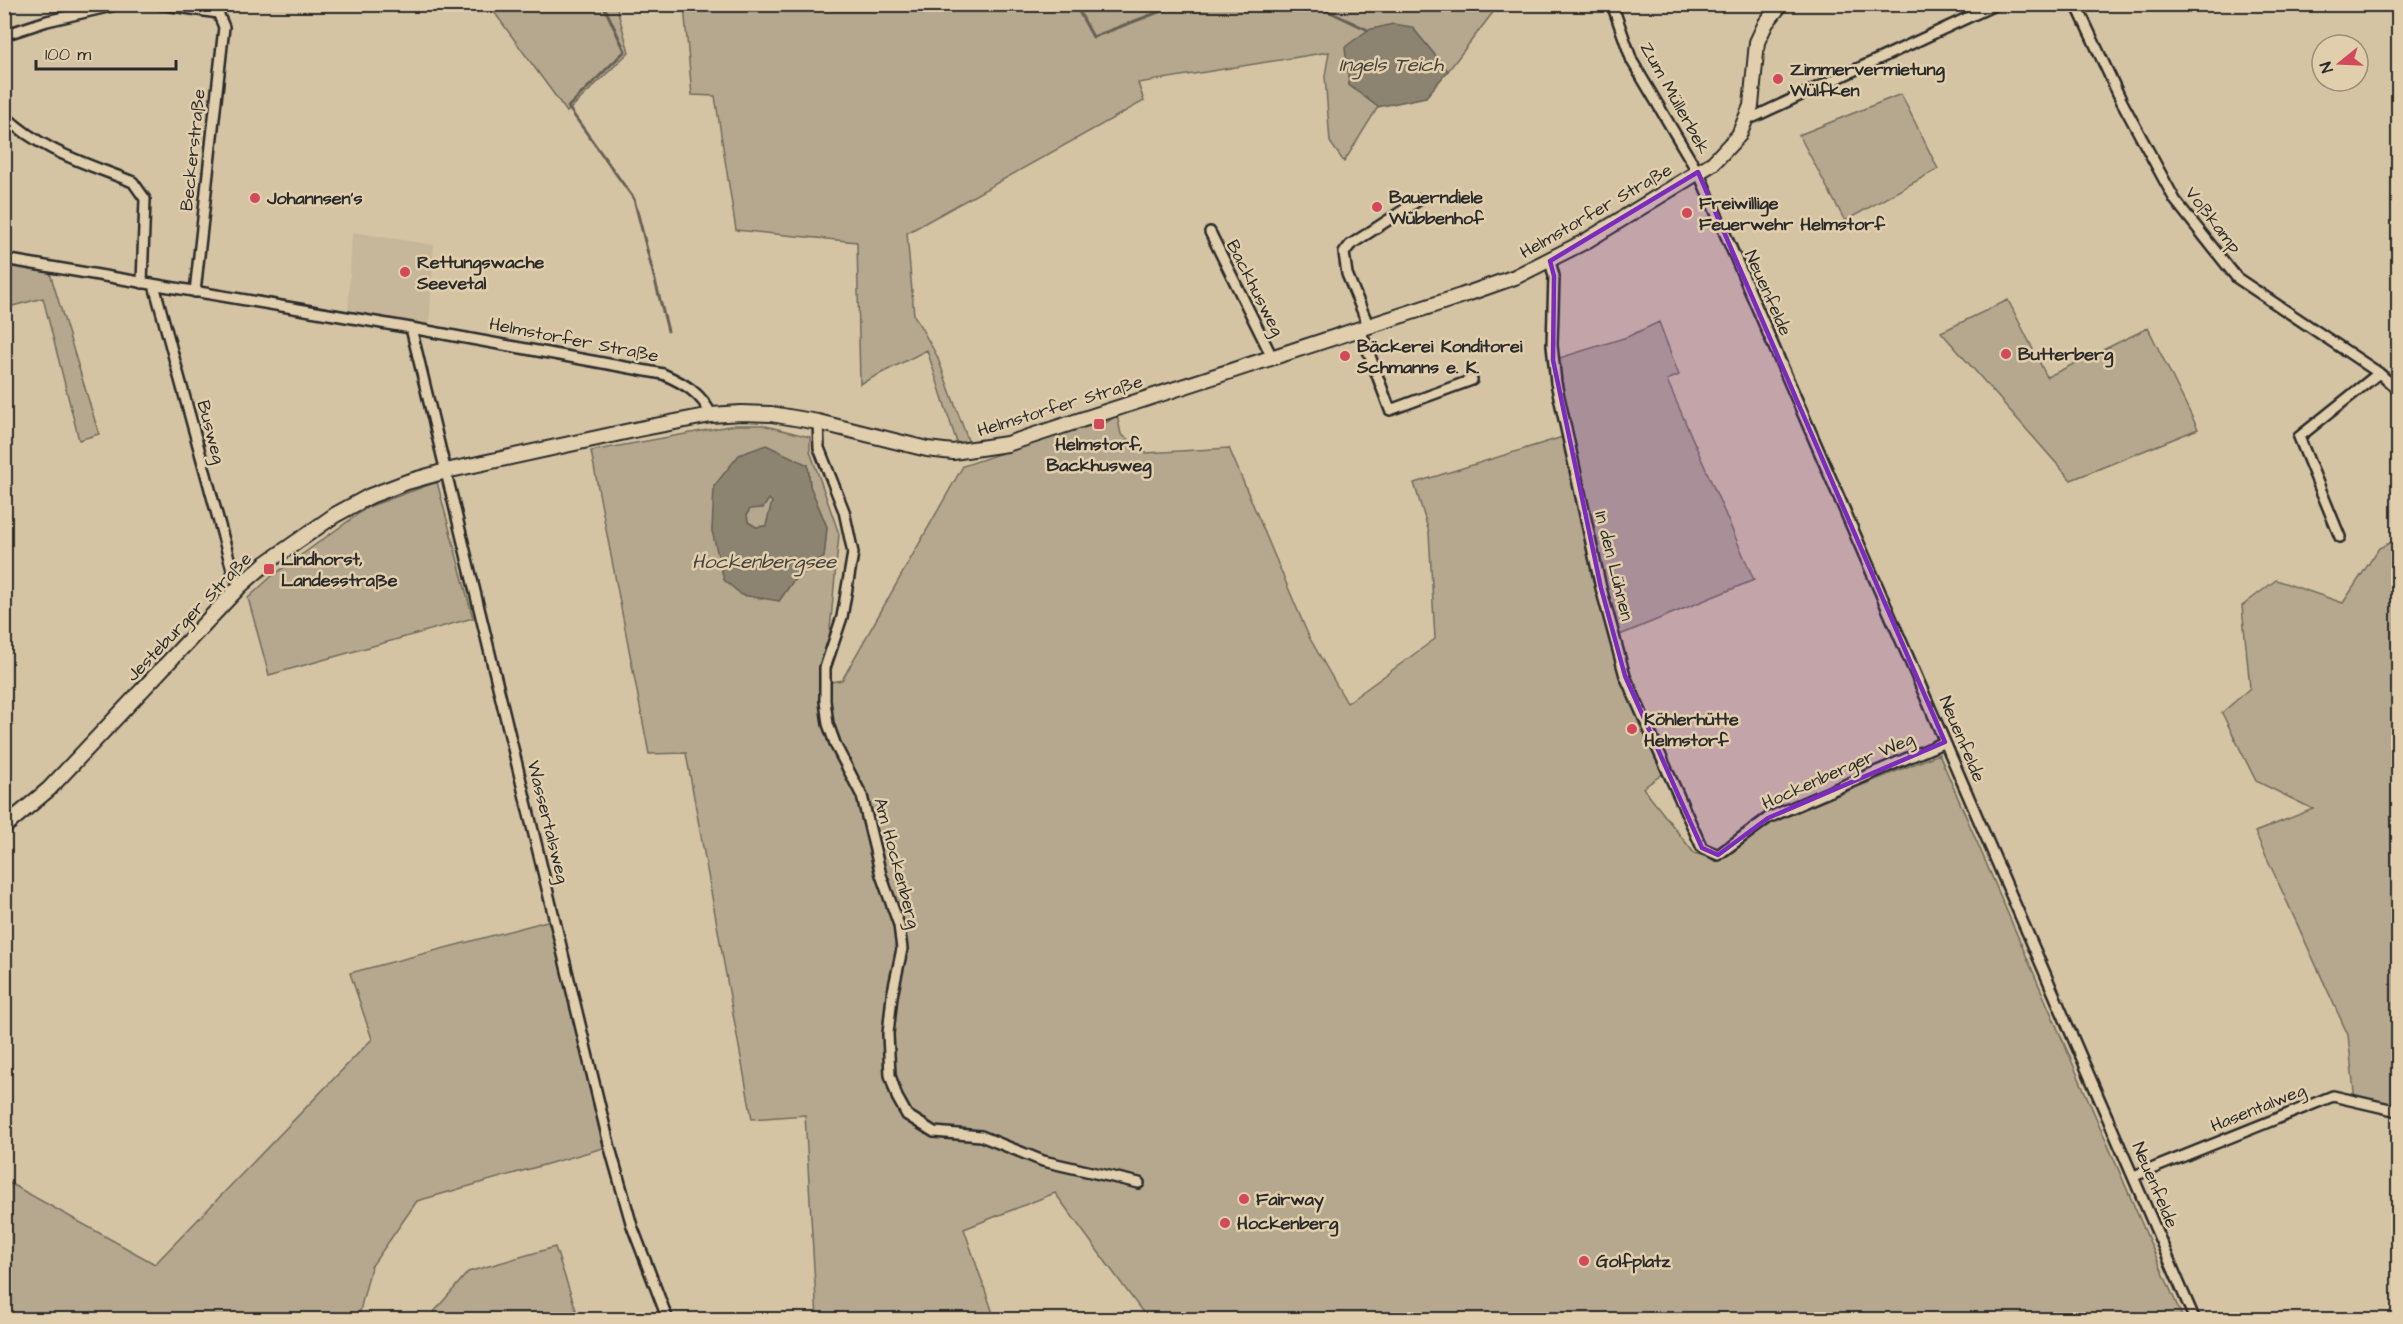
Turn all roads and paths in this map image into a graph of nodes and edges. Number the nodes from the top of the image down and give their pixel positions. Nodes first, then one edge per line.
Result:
1 (120, 4) edge
2 (159, 4) edge
3 (226, 4) edge
4 (1612, 4) edge
5 (1781, 4) edge
6 (1997, 4) edge
7 (2076, 4) edge
8 (218, 13) junction
9 (4, 35) edge
10 (4, 115) edge
11 (1749, 115) junction
12 (1698, 172) junction
13 (1419, 200) dead end
14 (1209, 232) dead end
15 (4, 259) edge
16 (1550, 261) junction
17 (142, 283) junction
18 (154, 285) junction
19 (195, 292) junction
20 (411, 328) junction
21 (1364, 328) junction
22 (1272, 357) junction
23 (2379, 373) junction
24 (1472, 380) dead end
25 (2398, 390) edge
26 (711, 415) junction
27 (818, 422) junction
28 (446, 471) junction
29 (2340, 537) dead end
30 (240, 586) junction
31 (1945, 742) junction
32 (4, 827) edge
33 (1718, 855) joint
34 (2398, 1111) edge
35 (2134, 1176) junction
36 (1139, 1183) dead end
37 (668, 1320) edge
38 (2195, 1320) edge

1 - 9 street
2 - 8 street
3 - 8 street
4 - 12 street, Zum Müllerbek
5 - 11 main road, Helmstorfer Straße
6 - 11 street
7 - 23 street, Voßkamp
8 - 19 street, Beckerstraße
10 - 17 street
11 - 12 main road, Helmstorfer Straße
12 - 16 main road, Helmstorfer Straße
12 - 31 street, Neuenfelde
13 - 21 street
14 - 22 street, Backhusweg
15 - 17 street, Helmstorfer Straße
16 - 21 main road, Helmstorfer Straße
16 - 33 street, In den Lühnen
17 - 18 street, Helmstorfer Straße
18 - 19 street, Helmstorfer Straße
18 - 30 street, Busweg
19 - 20 street, Helmstorfer Straße
20 - 26 street, Helmstorfer Straße
20 - 28 street, Wassertalsweg
21 - 22 main road, Helmstorfer Straße
21 - 24 street
22 - 27 main road, Helmstorfer Straße
23 - 25 street, Voßkamp
23 - 29 street
26 - 27 main road, Helmstorfer Straße
26 - 28 main road, Jesteburger Straße
27 - 36 street, Am Hockenberg
28 - 30 main road, Jesteburger Straße
28 - 37 street, Wassertalsweg
30 - 32 main road, Jesteburger Straße
31 - 33 street, Hockenberger Weg
31 - 35 street, Neuenfelde
34 - 35 street, Hasentalweg
35 - 38 street, Neuenfelde

